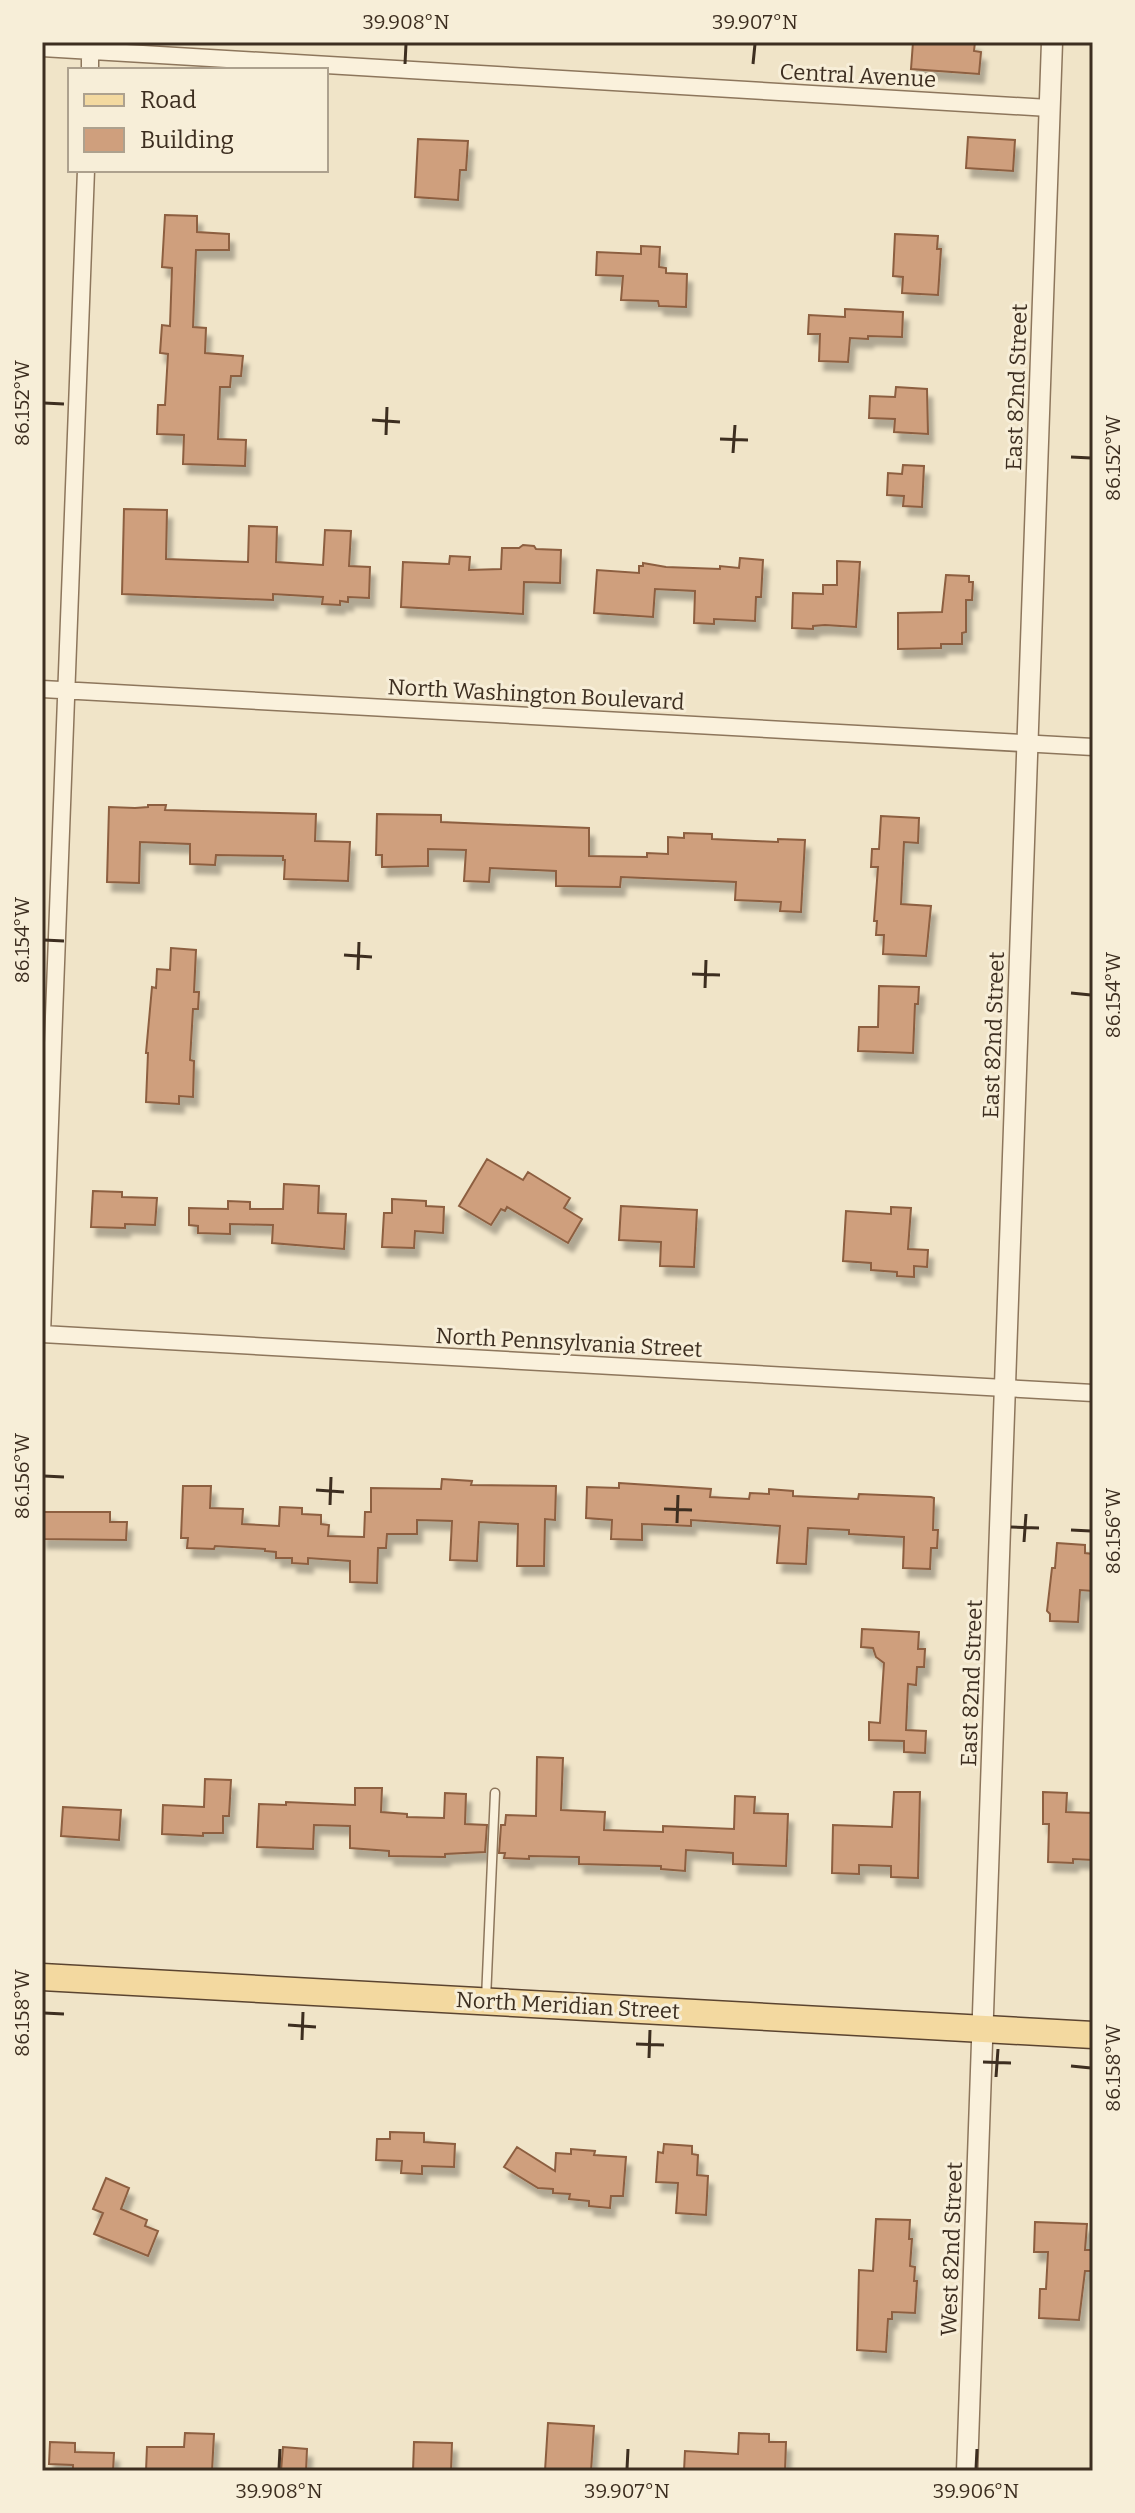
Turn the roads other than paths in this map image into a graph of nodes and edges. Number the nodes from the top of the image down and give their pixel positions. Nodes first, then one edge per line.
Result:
1 (1052, 42) edge
2 (42, 48) edge
3 (90, 50) junction
4 (90, 68) edge
5 (1049, 108) junction
6 (86, 172) edge
7 (42, 689) edge
8 (65, 690) junction
9 (1027, 744) junction
10 (1093, 747) edge
11 (42, 1334) edge
12 (1005, 1389) junction
13 (1093, 1393) edge
14 (495, 1793) dead end
15 (42, 1977) edge
16 (485, 2000) junction
17 (982, 2030) junction
18 (1093, 2035) edge
19 (967, 2471) edge

1 - 5 street, East 82nd Street
2 - 3 street, Central Avenue
3 - 4 street
3 - 5 street, Central Avenue
5 - 9 street, East 82nd Street
6 - 8 street
7 - 8 street, North Washington Boulevard
8 - 9 street, North Washington Boulevard
8 - 11 street
9 - 10 street, North Washington Boulevard
9 - 12 street, East 82nd Street
11 - 12 street, North Pennsylvania Street
12 - 13 street, North Pennsylvania Street
12 - 17 street, East 82nd Street
14 - 16 lane
15 - 16 main road, North Meridian Street
16 - 17 main road, North Meridian Street
17 - 18 main road, North Meridian Street
17 - 19 street, West 82nd Street

